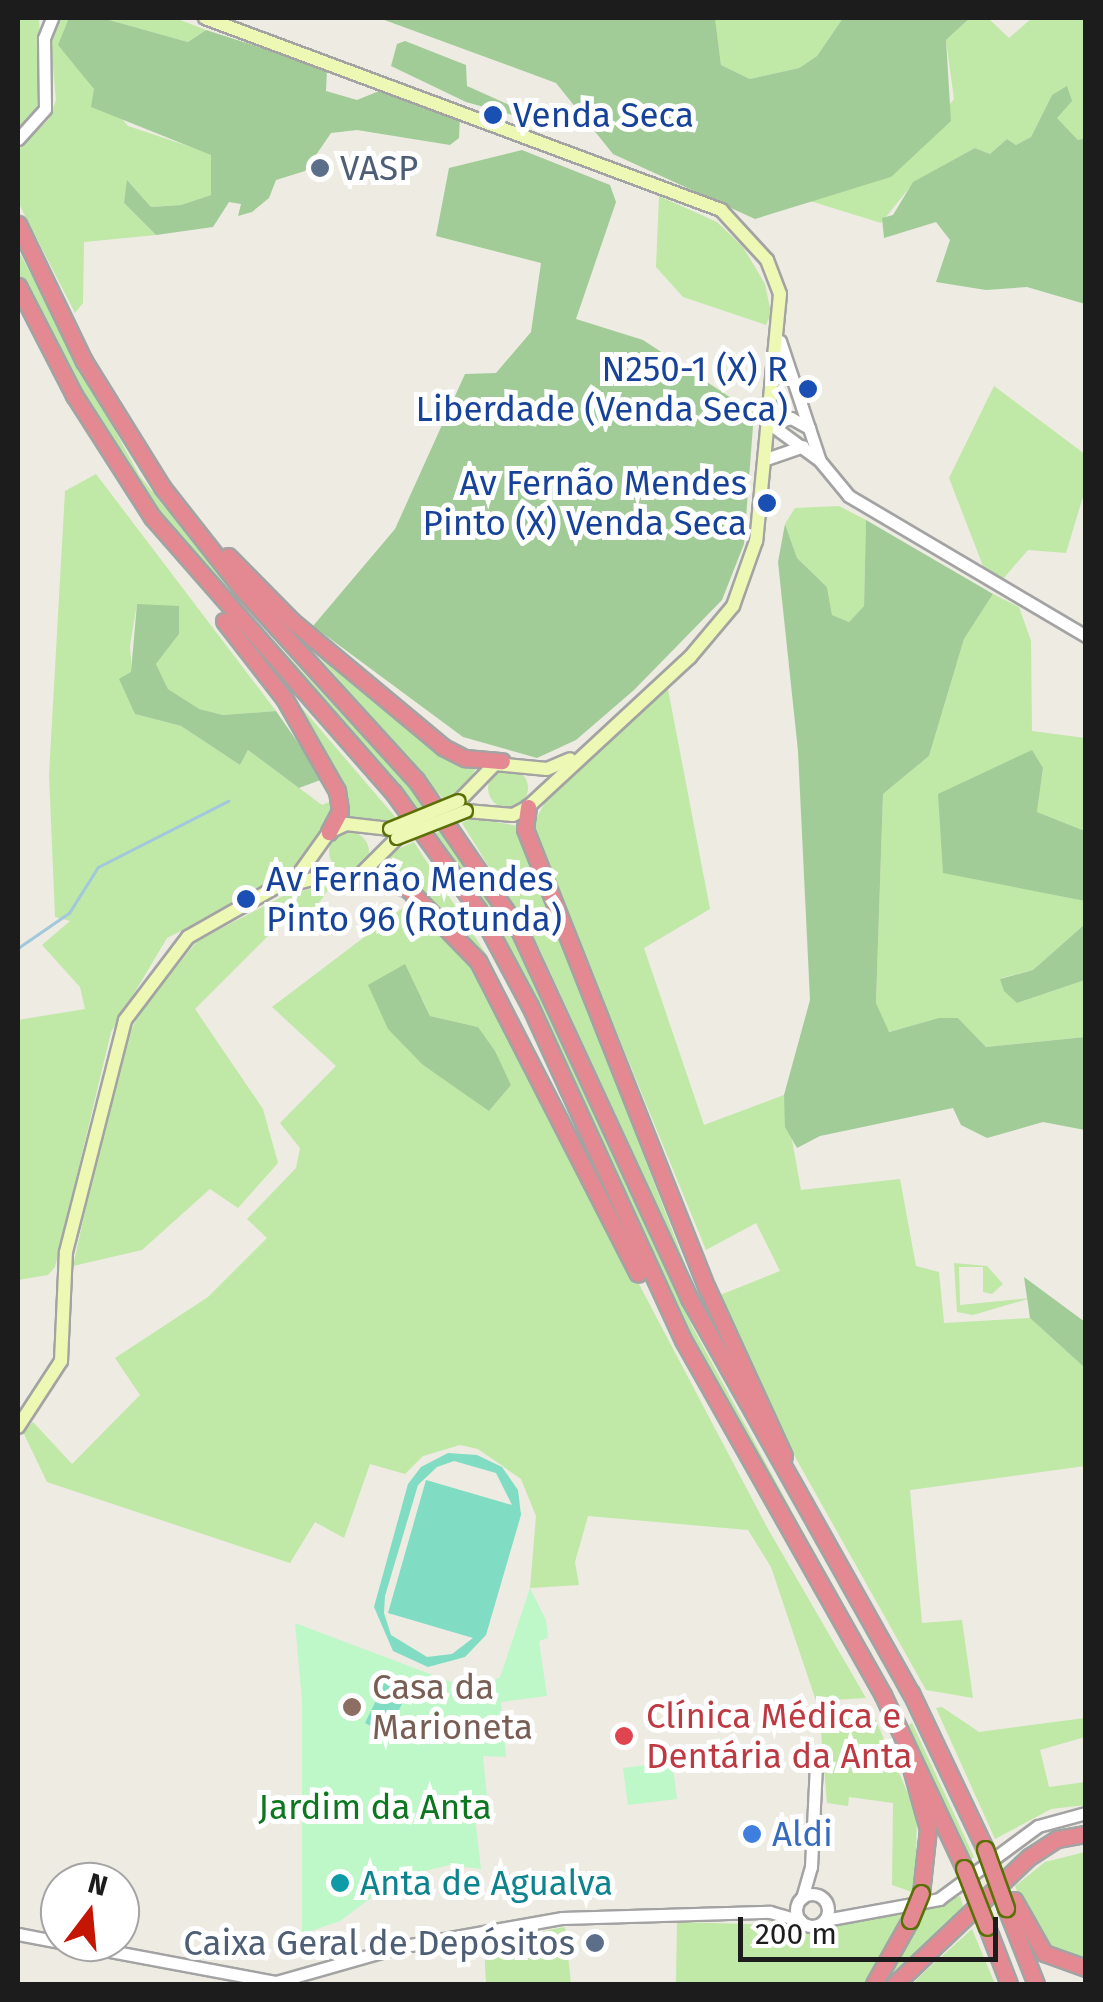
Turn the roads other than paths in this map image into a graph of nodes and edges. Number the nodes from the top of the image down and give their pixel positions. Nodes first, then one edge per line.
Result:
1 (52, 18) edge
2 (205, 18) edge
3 (18, 139) edge
4 (18, 224) edge
5 (18, 286) edge
6 (780, 342) junction
7 (770, 424) junction
8 (809, 428) junction
9 (803, 446) junction
10 (766, 459) junction
11 (820, 461) junction
12 (162, 488) junction
13 (181, 555) junction
14 (1086, 636) edge
15 (584, 751) junction
16 (502, 761) junction
17 (526, 767) junction
18 (481, 782) junction
19 (530, 804) junction
20 (463, 806) junction
21 (496, 812) junction
22 (363, 828) junction
23 (394, 834) junction
24 (327, 836) junction
25 (376, 860) junction
26 (339, 878) junction
27 (356, 878) junction
28 (274, 890) junction
29 (683, 1340) junction
30 (18, 1426) edge
31 (802, 1501) junction
32 (892, 1715) junction
33 (816, 1766) dead end
34 (1086, 1813) edge
35 (1086, 1834) edge
36 (1086, 1844) edge
37 (810, 1873) junction
38 (824, 1899) junction
39 (800, 1900) junction
40 (1010, 1904) junction
41 (770, 1912) junction
42 (857, 1912) junction
43 (824, 1920) junction
44 (801, 1921) junction
45 (140, 1957) edge
46 (1086, 1968) edge
47 (874, 1984) edge
48 (895, 1984) edge
49 (906, 1984) edge
50 (1010, 1984) edge
51 (1036, 1984) edge

1 - 3 street
2 - 6 main road
4 - 12 highway
5 - 13 highway
6 - 7 main road
6 - 8 street
7 - 8 street
7 - 9 street
7 - 10 main road
8 - 11 street
9 - 10 street
9 - 11 street
10 - 15 main road
11 - 14 street
12 - 16 highway
12 - 31 highway
13 - 24 highway
13 - 29 highway
15 - 17 main road
15 - 19 main road
16 - 17 main road
16 - 18 main road
17 - 19 main road
18 - 20 main road
18 - 21 main road
19 - 21 main road
19 - 31 highway
20 - 21 main road
20 - 23 main road, bridge
22 - 23 main road
22 - 24 main road
22 - 25 main road
23 - 25 main road
24 - 26 main road
24 - 28 main road
25 - 27 main road
26 - 27 main road
26 - 28 main road
27 - 29 highway
28 - 30 main road
29 - 32 highway
31 - 40 highway, bridge
32 - 47 highway, bridge
32 - 50 highway, bridge
33 - 37 street
34 - 42 street
35 - 48 highway
36 - 49 highway
37 - 38 street
37 - 39 street
38 - 39 street
38 - 42 street
38 - 43 street
39 - 41 street
39 - 44 street
40 - 46 highway
40 - 51 highway
41 - 44 street
41 - 45 street
42 - 43 street
43 - 44 street

